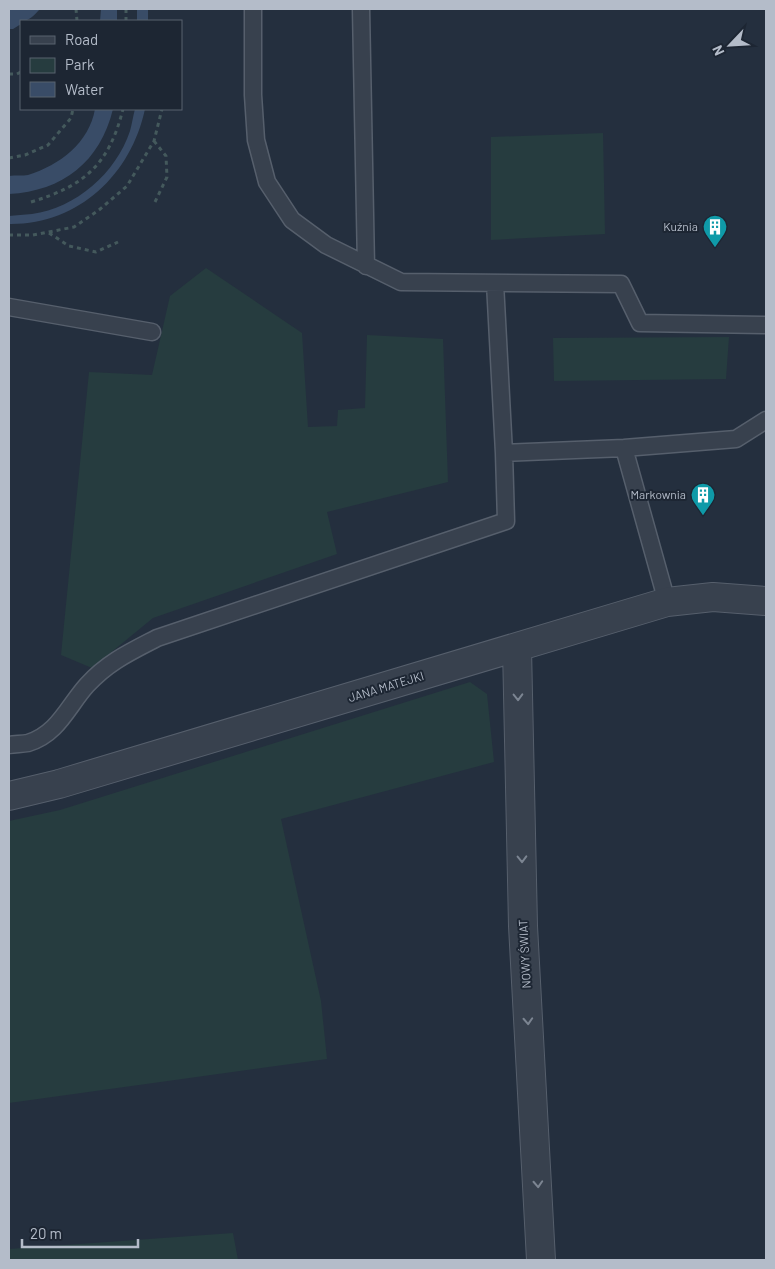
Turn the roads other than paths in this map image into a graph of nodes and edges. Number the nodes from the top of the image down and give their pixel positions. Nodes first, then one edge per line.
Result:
1 (253, 9) edge
2 (361, 9) edge
3 (366, 266) junction
4 (495, 283) junction
5 (9, 308) edge
6 (766, 325) edge
7 (152, 332) dead end
8 (766, 420) edge
9 (624, 448) junction
10 (504, 453) junction
11 (766, 601) edge
12 (668, 602) junction
13 (517, 648) junction
14 (9, 745) edge
15 (9, 796) edge
16 (541, 1260) edge

1 - 3 lane
2 - 3 lane
3 - 4 lane
4 - 6 lane
4 - 10 lane
5 - 7 lane
8 - 9 lane
9 - 10 lane
9 - 12 lane
10 - 14 lane
11 - 12 street, JANA MATEJKI
12 - 13 street, JANA MATEJKI
13 - 15 street, JANA MATEJKI
13 -> 16 street, NOWY ŚWIAT

